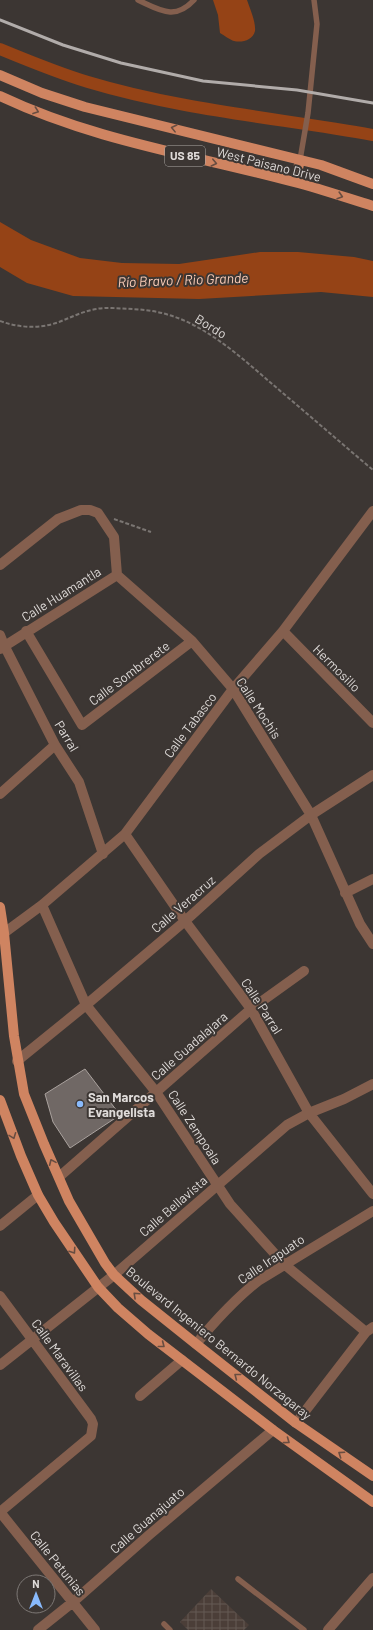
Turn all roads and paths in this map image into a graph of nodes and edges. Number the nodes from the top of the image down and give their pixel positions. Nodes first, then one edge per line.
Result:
1 (138, 0) edge
2 (194, 0) edge
3 (314, 0) edge
4 (0, 75) edge
5 (0, 96) edge
6 (300, 160) junction
7 (295, 182) junction
8 (373, 184) edge
9 (373, 206) edge
10 (0, 321) edge
11 (373, 470) edge
12 (373, 511) edge
13 (98, 513) junction
14 (151, 532) dead end
15 (0, 565) edge
16 (117, 575) junction
17 (26, 631) junction
18 (283, 631) junction
19 (0, 635) edge
20 (192, 641) junction
21 (2, 647) edge
22 (233, 689) junction
23 (373, 723) edge
24 (55, 745) junction
25 (373, 775) edge
26 (0, 794) edge
27 (311, 815) junction
28 (125, 834) junction
29 (103, 854) junction
30 (373, 879) edge
31 (345, 892) junction
32 (42, 905) junction
33 (0, 907) edge
34 (185, 920) junction
35 (4, 933) junction
36 (373, 944) edge
37 (304, 971) dead end
38 (86, 1005) junction
39 (251, 1009) junction
40 (17, 1061) junction
41 (373, 1084) edge
42 (156, 1092) junction
43 (0, 1100) edge
44 (309, 1112) junction
45 (59, 1177) junction
46 (217, 1185) junction
47 (373, 1194) edge
48 (38, 1195) junction
49 (373, 1211) edge
50 (0, 1226) edge
51 (284, 1264) junction
52 (114, 1275) junction
53 (98, 1287) junction
54 (0, 1296) edge
55 (370, 1330) edge
56 (32, 1339) junction
57 (196, 1344) junction
58 (182, 1360) junction
59 (0, 1365) edge
60 (140, 1396) dead end
61 (296, 1423) junction
62 (273, 1430) junction
63 (373, 1476) edge
64 (373, 1502) edge
65 (0, 1512) edge
66 (373, 1578) edge
67 (238, 1580) dead end
68 (73, 1602) junction
69 (164, 1624) dead end
70 (38, 1630) edge
71 (96, 1630) edge
72 (170, 1630) edge
73 (304, 1630) edge
74 (328, 1630) edge

1 - 2 lane
3 - 6 lane
6 -> 4 main road, West Paisano Drive / US 85
5 -> 7 main road, West Paisano Drive / US 85
6 - 7 main road
6 - 8 main road, West Paisano Drive / US 85
7 -> 9 main road, West Paisano Drive / US 85
10 - 11 path, Bordo
12 - 18 street, Calle Tabasco
13 - 14 path
13 - 15 street
13 - 16 street
16 - 17 street, Calle Huamantla
16 - 20 street, Calle Mochis
17 - 20 street, Calle Sombrerete
17 - 21 street, Calle Huamantla
18 - 22 street, Calle Tabasco
18 - 23 street, Hermosillo
19 - 21 street, Parral
20 - 22 street, Calle Mochis
21 - 24 street, Parral
22 - 27 street, Calle Mochis
22 - 28 street, Calle Tabasco
24 - 26 street
24 - 29 street, Parral
25 - 27 street, Calle Veracruz
27 - 31 street, Calle Mochis
27 - 34 street, Calle Veracruz
28 - 29 street, Calle Tabasco
28 - 34 street, Calle Parral
29 - 32 street, Calle Tabasco
30 - 31 street
31 - 36 street, Calle Mochis
32 - 35 street, Calle Tabasco
32 - 38 street, Calle Zempoala
33 - 35 main road, Boulevard Ingeniero Bernardo Norzagaray
34 - 38 street, Calle Veracruz
34 - 39 street, Calle Parral
35 - 40 main road, Boulevard Ingeniero Bernardo Norzagaray
37 - 39 street, Calle Guadalajara
38 - 40 street, Calle Veracruz
38 - 42 street, Calle Zempoala
39 - 42 street, Calle Guadalajara
39 - 44 street, Calle Parral
45 -> 40 main road, Boulevard Ingeniero Bernardo Norzagaray
41 - 44 street, Calle Bellavista
42 - 45 street, Calle Guadalajara
42 - 46 street, Calle Zempoala
43 -> 48 main road
44 - 46 street, Calle Bellavista
44 - 47 street, Calle Parral
45 - 52 main road, Boulevard Ingeniero Bernardo Norzagaray
46 - 51 street, Calle Zempoala
46 - 52 street, Calle Bellavista
48 - 50 street
48 -> 53 main road
49 - 51 street, Calle Irapuato
51 - 55 street, Calle Zempoala
51 - 57 street, Calle Irapuato
52 - 53 street, Calle Bellavista
57 -> 52 main road, Boulevard Ingeniero Bernardo Norzagaray
53 - 56 street, Calle Bellavista
53 -> 58 main road
54 - 56 street, Calle Maravillas
55 - 61 street
56 - 59 street, Calle Bellavista
56 - 65 street, Calle Maravillas
61 -> 57 main road, Boulevard Ingeniero Bernardo Norzagaray
58 - 60 street
58 - 62 main road
63 -> 61 main road, Boulevard Ingeniero Bernardo Norzagaray
62 -> 64 main road
62 - 68 street, Calle Guanajuato
65 - 68 street, Calle Petunias
66 - 74 street
67 - 73 lane
68 - 70 street, Calle Guanajuato
68 - 71 street, Calle Petunias
69 - 72 lane

